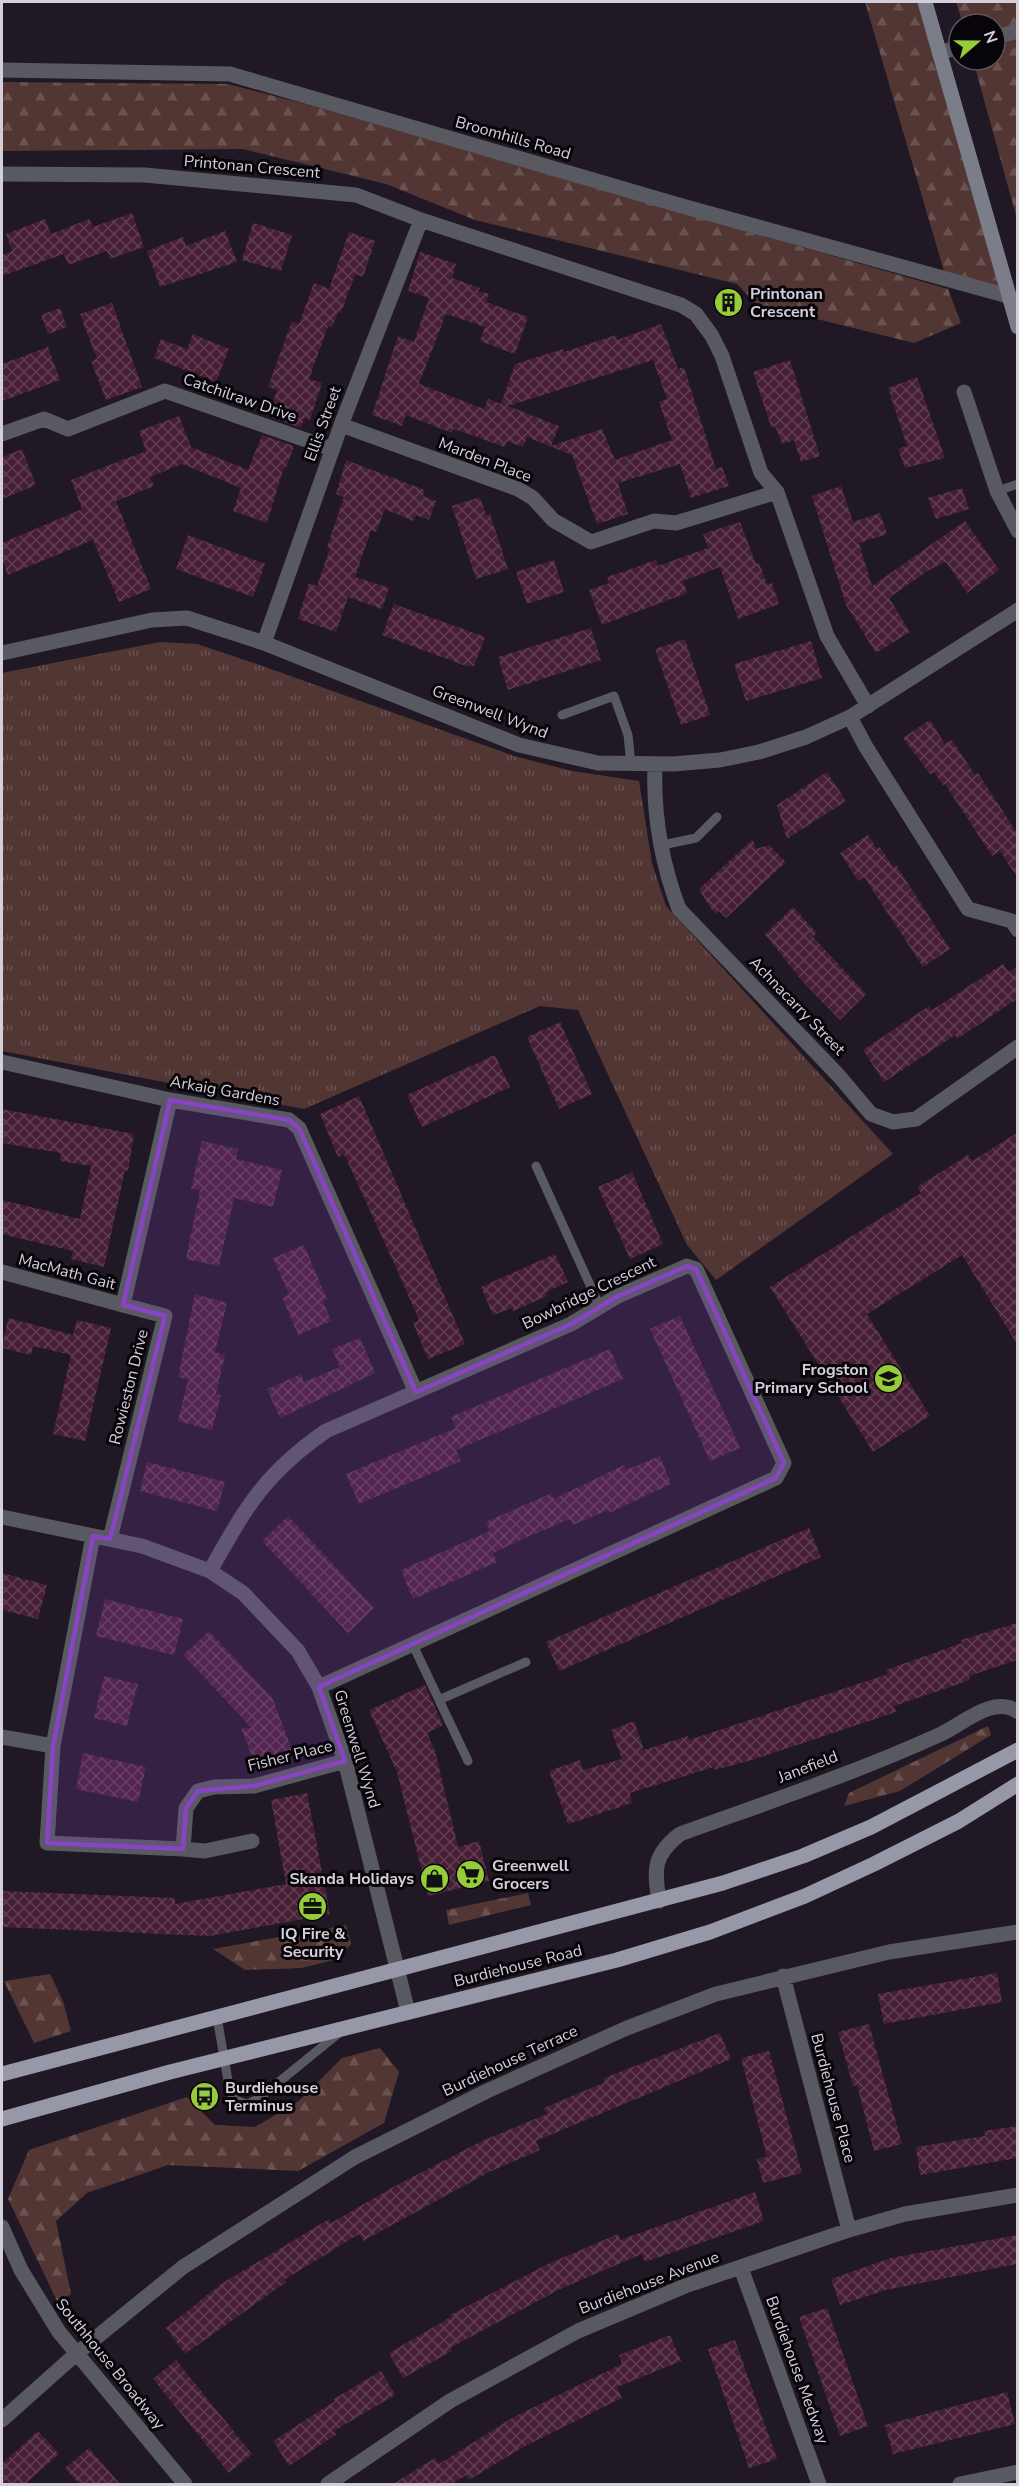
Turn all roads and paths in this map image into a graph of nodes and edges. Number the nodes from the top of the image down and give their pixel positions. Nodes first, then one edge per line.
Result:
1 (925, 2) edge
2 (947, 50) edge
3 (939, 52) junction
4 (2, 70) edge
5 (2, 174) edge
6 (421, 220) junction
7 (1008, 296) junction
8 (1017, 327) edge
9 (964, 392) dead end
10 (341, 425) junction
11 (2, 434) edge
12 (332, 449) junction
13 (1017, 484) edge
14 (997, 491) junction
15 (777, 492) junction
16 (1017, 531) edge
17 (1017, 610) edge
18 (264, 643) junction
19 (2, 653) edge
20 (868, 705) junction
21 (562, 715) dead end
22 (850, 717) junction
23 (655, 764) junction
24 (631, 765) junction
25 (717, 818) dead end
26 (662, 845) junction
27 (1017, 930) edge
28 (1017, 1047) edge
29 (2, 1062) edge
30 (170, 1100) junction
31 (536, 1166) dead end
32 (2, 1272) edge
33 (123, 1305) junction
34 (600, 1307) junction
35 (416, 1392) junction
36 (2, 1517) edge
37 (93, 1536) junction
38 (110, 1539) junction
39 (210, 1571) junction
40 (413, 1645) junction
41 (526, 1662) dead end
42 (319, 1687) junction
43 (441, 1699) junction
44 (1017, 1712) edge
45 (2, 1737) edge
46 (53, 1746) junction
47 (1017, 1750) edge
48 (345, 1761) junction
49 (468, 1761) dead end
50 (1017, 1784) edge
51 (252, 1840) dead end
52 (183, 1849) junction
53 (659, 1901) junction
54 (1017, 1932) edge
55 (398, 1968) junction
56 (783, 1976) junction
57 (408, 2012) junction
58 (217, 2017) junction
59 (345, 2028) junction
60 (222, 2060) junction
61 (2, 2074) edge
62 (2, 2119) edge
63 (1017, 2195) edge
64 (2, 2227) edge
65 (849, 2230) junction
66 (741, 2268) junction
67 (76, 2354) junction
68 (2, 2420) edge
69 (1017, 2472) edge
70 (185, 2484) edge
71 (328, 2484) edge
72 (819, 2484) edge
73 (960, 2484) edge

1 - 3 main road
2 - 3 street
3 - 7 main road
4 - 7 street, Broomhills Road
5 - 6 street, Printonan Crescent
6 - 10 street, Ellis Street
6 - 15 street, Printonan Crescent
7 - 8 main road
9 - 14 street
10 - 12 street, Ellis Street
10 - 15 street, Marden Place
11 - 12 street, Catchilraw Drive
12 - 18 street, Ellis Street
13 - 14 lane
14 - 16 street
15 - 20 street, Printonan Crescent
17 - 20 street, Greenwell Wynd
18 - 19 street, Greenwell Wynd
18 - 24 street, Greenwell Wynd
20 - 22 street, Greenwell Wynd
21 - 24 lane
22 - 23 street, Greenwell Wynd
22 - 27 street
23 - 24 street, Greenwell Wynd
23 - 26 street, Achnacarry Street
25 - 26 lane
26 - 28 street, Achnacarry Street
29 - 30 street, Arkaig Gardens
30 - 33 street, Rowieston Drive
30 - 35 street, Arkaig Gardens
31 - 34 lane
32 - 33 street, MacMath Gait
33 - 38 street, Rowieston Drive
34 - 35 street, Bowbridge Crescent
34 - 40 street, Bowbridge Crescent
35 - 39 street, Bowbridge Crescent
36 - 37 street, Greenwell Wynd
37 - 38 street, Greenwell Wynd
37 - 46 street
38 - 39 street, Greenwell Wynd
39 - 42 street, Greenwell Wynd
40 - 42 street, Bowbridge Crescent
40 - 43 lane
41 - 43 lane
42 - 48 street, Greenwell Wynd
43 - 49 lane
44 - 53 street, Janefield
45 - 46 street
46 - 52 street
47 - 53 main road, Burdiehouse Road
48 - 52 street, Fisher Place
48 - 55 street, Greenwell Wynd
50 - 57 main road, Burdiehouse Road
51 - 52 street
53 - 55 main road, Burdiehouse Road
54 - 56 street, Burdiehouse Terrace
55 - 57 street, Greenwell Wynd
55 - 58 main road, Burdiehouse Road
56 - 65 street, Burdiehouse Place
56 - 67 street, Burdiehouse Terrace
57 - 59 main road, Burdiehouse Road
58 - 60 lane
58 - 61 main road, Burdiehouse Road
59 - 60 main road, Burdiehouse Road
59 - 60 lane
60 - 62 main road, Burdiehouse Road
63 - 65 street, Burdiehouse Avenue
64 - 67 street, Southhouse Broadway
65 - 66 street, Burdiehouse Avenue
66 - 71 street, Burdiehouse Avenue
66 - 72 street, Burdiehouse Medway
67 - 68 street, Burdiehouse Terrace
67 - 70 street, Southhouse Broadway
69 - 73 street

